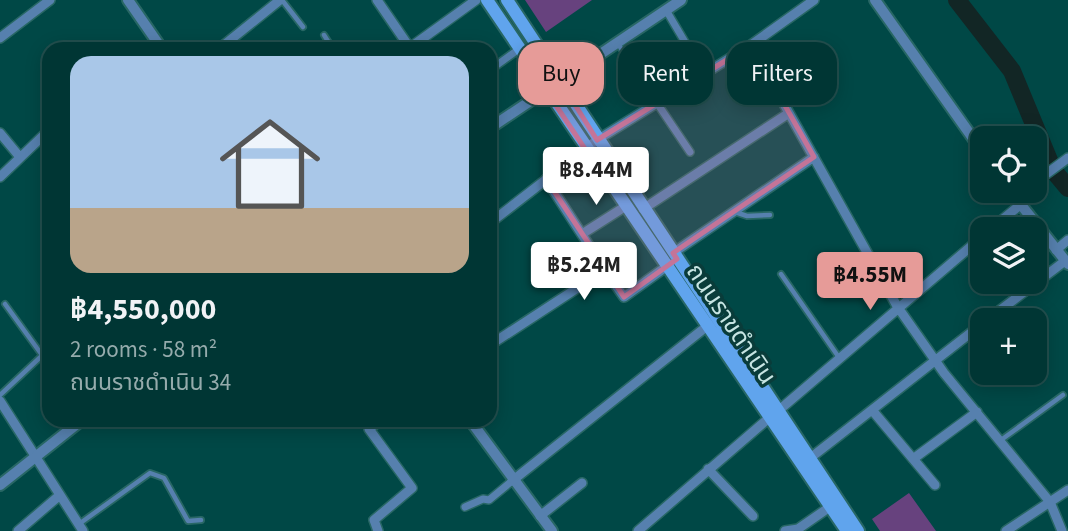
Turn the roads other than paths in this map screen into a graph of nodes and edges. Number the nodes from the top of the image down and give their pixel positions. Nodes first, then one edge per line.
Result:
1 (50, 0) edge
2 (128, 0) edge
3 (281, 0) edge
4 (377, 0) edge
5 (476, 0) edge
6 (487, 0) edge
7 (507, 0) edge
8 (681, 0) edge
9 (814, 0) edge
10 (875, 0) edge
11 (663, 5) edge
12 (303, 27) dead end
13 (324, 36) dead end
14 (0, 38) edge
15 (617, 41) joint
16 (154, 42) edge
17 (228, 42) edge
18 (328, 42) edge
19 (405, 42) edge
20 (417, 42) edge
21 (535, 42) edge
22 (685, 42) edge
23 (755, 42) edge
24 (518, 47) edge
25 (518, 50) edge
26 (604, 50) edge
27 (497, 65) edge
28 (522, 105) edge
29 (556, 105) edge
30 (575, 105) edge
31 (654, 105) edge
32 (658, 105) edge
33 (785, 105) edge
34 (789, 113) junction
35 (497, 123) edge
36 (0, 133) edge
37 (970, 134) edge
38 (42, 136) edge
39 (597, 140) junction
40 (585, 149) junction
41 (690, 152) dead end
42 (19, 156) junction
43 (814, 157) junction
44 (1065, 160) edge
45 (1047, 172) edge
46 (0, 177) edge
47 (546, 179) junction
48 (1012, 203) edge
49 (1018, 203) edge
50 (626, 206) junction
51 (643, 209) junction
52 (734, 212) junction
53 (770, 215) dead end
54 (1001, 217) edge
55 (497, 218) edge
56 (582, 233) junction
57 (1068, 240) edge
58 (970, 247) edge
59 (1056, 250) junction
60 (673, 259) junction
61 (1067, 262) edge
62 (606, 270) junction
63 (781, 274) dead end
64 (5, 304) dead end
65 (897, 306) junction
66 (1004, 308) edge
67 (718, 317) junction
68 (707, 326) junction
69 (970, 333) edge
70 (497, 340) edge
71 (42, 355) joint
72 (936, 359) junction
73 (841, 360) junction
74 (0, 395) edge
75 (1063, 395) dead end
76 (0, 401) edge
77 (872, 410) junction
78 (976, 412) junction
79 (773, 415) junction
80 (73, 427) edge
81 (372, 427) edge
82 (475, 427) edge
83 (1000, 440) junction
84 (37, 454) junction
85 (809, 459) junction
86 (913, 459) junction
87 (708, 469) junction
88 (512, 481) junction
89 (582, 483) dead end
90 (0, 485) edge
91 (935, 485) dead end
92 (1068, 490) edge
93 (60, 495) junction
94 (1050, 502) junction
95 (834, 504) junction
96 (465, 507) dead end
97 (540, 516) junction
98 (752, 516) dead end
99 (201, 520) dead end
100 (650, 527) edge
101 (81, 528) edge
102 (18, 531) edge
103 (379, 531) edge
104 (552, 531) edge
105 (638, 531) edge
106 (785, 531) edge
107 (847, 531) edge
108 (858, 531) edge
109 (1006, 531) edge
110 (1062, 531) edge

1 - 14 street
2 - 16 street
3 - 12 lane
3 - 17 street
4 - 19 street
5 - 20 street
6 - 24 main road, ถนนราขดำเนิน
7 - 21 main road, ถนนราขดำเนิน
8 - 11 street
9 - 23 street
10 - 37 street
11 - 15 street
11 - 22 street
13 - 18 lane
15 - 26 street
25 - 27 street
28 - 35 street
29 - 40 main road, ถนนราขดำเนิน
30 - 39 main road, ถนนราขดำเนิน
31 - 39 street
32 - 41 street
33 - 34 street
34 - 43 street
34 - 51 street
36 - 42 street
38 - 42 street
39 - 40 street
39 - 51 main road, ถนนราขดำเนิน
40 - 47 street
40 - 50 main road, ถนนราขดำเนิน
42 - 46 street
43 - 52 street
43 - 65 street
44 - 45 street
47 - 55 street
47 - 56 street
48 - 54 street
49 - 59 street
50 - 56 street
50 - 60 main road, ถนนราขดำเนิน
51 - 60 main road, ถนนราขดำเนิน
52 - 53 lane
52 - 60 street
56 - 62 street
57 - 59 street
58 - 65 street
59 - 61 street
60 - 62 street
60 - 67 main road, ถนนราขดำเนิน
60 - 68 main road, ถนนราขดำเนิน
61 - 66 street
62 - 70 street
63 - 73 lane
64 - 71 lane
65 - 72 street
65 - 73 street
67 - 68 street
67 - 79 main road, ถนนราขดำเนิน
68 - 79 main road, ถนนราขดำเนิน
68 - 88 street
69 - 72 street
71 - 74 lane
72 - 77 street
72 - 78 street
73 - 79 street
75 - 83 lane
76 - 84 street
77 - 85 street
77 - 86 street
78 - 83 street
78 - 86 street
79 - 85 main road, ถนนราขดำเนิน
79 - 87 street
79 - 95 main road, ถนนราขดำเนิน
80 - 84 street
81 - 103 street
82 - 88 street
83 - 94 street
84 - 90 street
84 - 93 street
85 - 95 main road, ถนนราขดำเนิน
86 - 91 street
87 - 98 street
87 - 100 street
88 - 96 street
88 - 97 street
89 - 97 street
92 - 94 street
93 - 101 street
93 - 102 street
94 - 109 street
94 - 110 street
95 - 106 street
95 - 107 main road, ถนนราขดำเนิน
95 - 108 main road, ถนนราขดำเนิน
97 - 104 street
99 - 101 lane
100 - 105 street

